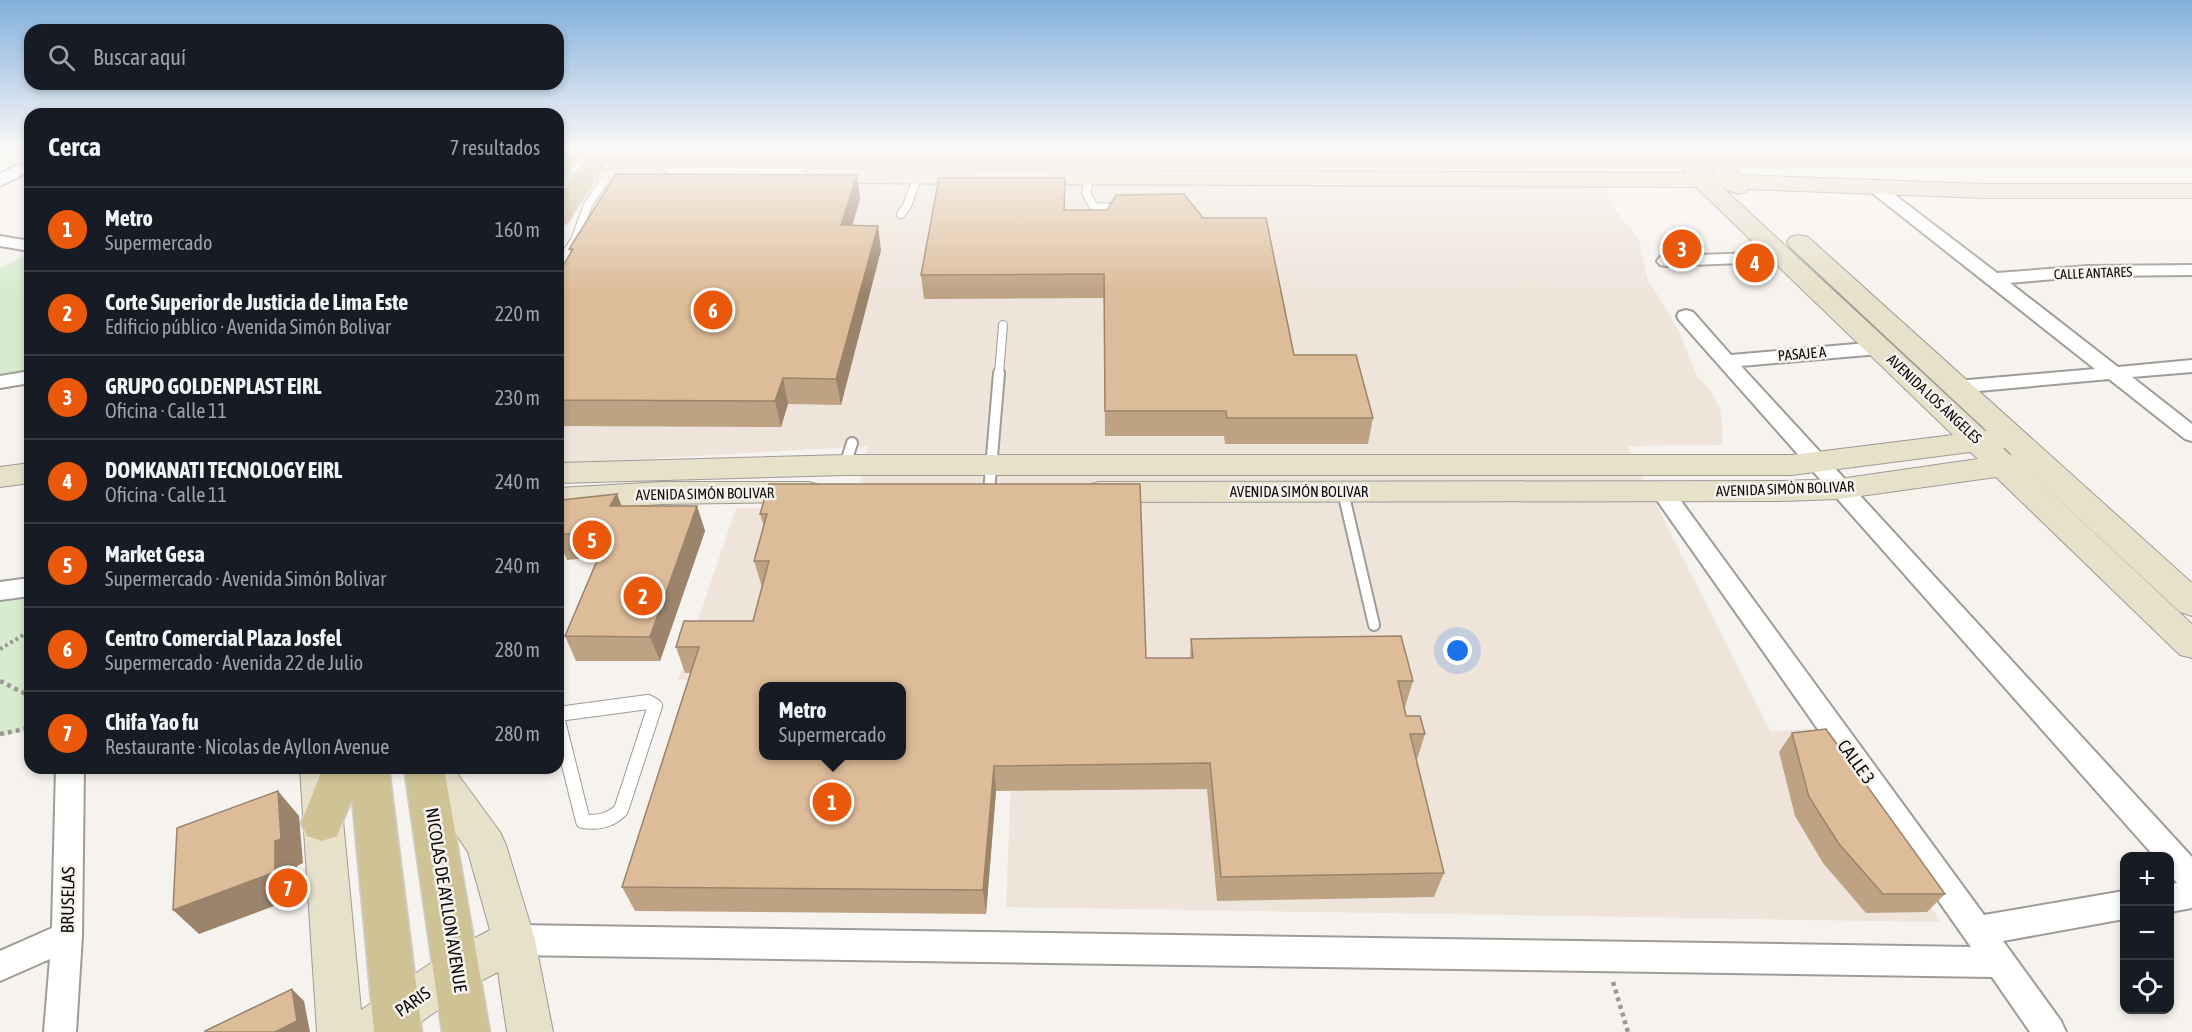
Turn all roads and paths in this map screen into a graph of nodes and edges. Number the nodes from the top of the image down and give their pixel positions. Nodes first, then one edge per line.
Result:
1 (592, 197) edge
2 (910, 197) edge
3 (1087, 197) edge
4 (1734, 197) edge
5 (1744, 197) edge
6 (1888, 197) edge
7 (1136, 208) edge
8 (902, 214) dead end
9 (0, 241) edge
10 (24, 245) edge
11 (1784, 256) junction
12 (564, 257) edge
13 (1666, 261) dead end
14 (2192, 270) edge
15 (1995, 279) junction
16 (1686, 316) dead end
17 (1003, 325) dead end
18 (1879, 348) junction
19 (1726, 361) junction
20 (2192, 366) edge
21 (2112, 372) junction
22 (24, 378) edge
23 (0, 382) edge
24 (1958, 387) junction
25 (2192, 434) edge
26 (1979, 442) junction
27 (2009, 452) junction
28 (1817, 463) junction
29 (564, 473) edge
30 (24, 474) edge
31 (0, 477) edge
32 (990, 478) junction
33 (1839, 489) junction
34 (1662, 491) junction
35 (1343, 492) junction
36 (576, 502) edge
37 (24, 588) edge
38 (0, 591) edge
39 (2192, 603) edge
40 (1374, 625) dead end
41 (24, 635) edge
42 (2192, 645) edge
43 (0, 649) edge
44 (0, 681) edge
45 (24, 693) edge
46 (564, 713) edge
47 (24, 729) edge
48 (0, 734) edge
49 (564, 745) edge
50 (70, 774) edge
51 (319, 774) edge
52 (341, 774) edge
53 (369, 774) edge
54 (425, 774) edge
55 (435, 774) edge
56 (322, 824) junction
57 (2192, 878) edge
58 (2192, 894) edge
59 (2174, 897) edge
60 (2120, 906) edge
61 (1977, 931) junction
62 (67, 936) junction
63 (514, 940) junction
64 (1605, 956) junction
65 (1999, 962) junction
66 (0, 966) edge
67 (458, 970) junction
68 (388, 1026) edge
69 (60, 1032) edge
70 (340, 1032) edge
71 (466, 1032) edge
72 (530, 1032) edge
73 (1628, 1032) edge
74 (2050, 1032) edge

1 - 12 lane
2 - 8 lane
3 - 7 lane
4 - 11 street, AVENIDA LOS ÁNGELES
5 - 24 street, AVENIDA LOS ÁNGELES
6 - 15 street
9 - 10 street
11 - 13 street
11 - 18 street, AVENIDA LOS ÁNGELES
14 - 15 street, CALLE ANTARES
15 - 21 street
16 - 19 street
17 - 32 lane
18 - 19 street, PASAJE A
18 - 26 street, AVENIDA LOS ÁNGELES
19 - 28 street
20 - 21 street
21 - 24 street
21 - 25 street
22 - 23 street
24 - 27 street, AVENIDA LOS ÁNGELES
26 - 27 street, AVENIDA SIMÓN BOLIVAR
26 - 28 street, AVENIDA SIMÓN BOLIVAR
27 - 33 street, AVENIDA SIMÓN BOLIVAR
27 - 39 street, AVENIDA SIMÓN BOLIVAR
27 - 42 street, AVENIDA LOS ÁNGELES
28 - 32 street, AVENIDA SIMÓN BOLIVAR
28 - 33 street
29 - 32 street, AVENIDA SIMÓN BOLIVAR
30 - 31 street
32 - 35 street, AVENIDA SIMÓN BOLIVAR
32 - 36 street, AVENIDA SIMÓN BOLIVAR
33 - 34 street, AVENIDA SIMÓN BOLIVAR
33 - 57 street
34 - 35 street, AVENIDA SIMÓN BOLIVAR
34 - 61 street, CALLE 3
35 - 40 lane
37 - 38 street
41 - 43 path
44 - 45 path
46 - 49 lane
47 - 48 path
50 - 62 street, BRUSELAS
51 - 56 street
52 - 56 main road
53 - 68 main road
54 - 67 main road, NICOLAS DE AYLLON AVENUE
55 - 63 street
56 - 70 street
58 - 59 street
60 - 61 street
61 - 65 street, CALLE 3
62 - 66 street
62 - 69 street, BRUSELAS
63 - 64 street
63 - 67 street, PARIS
63 - 72 street
64 - 65 street
64 - 73 path
65 - 74 street, CALLE 3
67 - 68 street, PARIS
67 - 71 main road, NICOLAS DE AYLLON AVENUE

